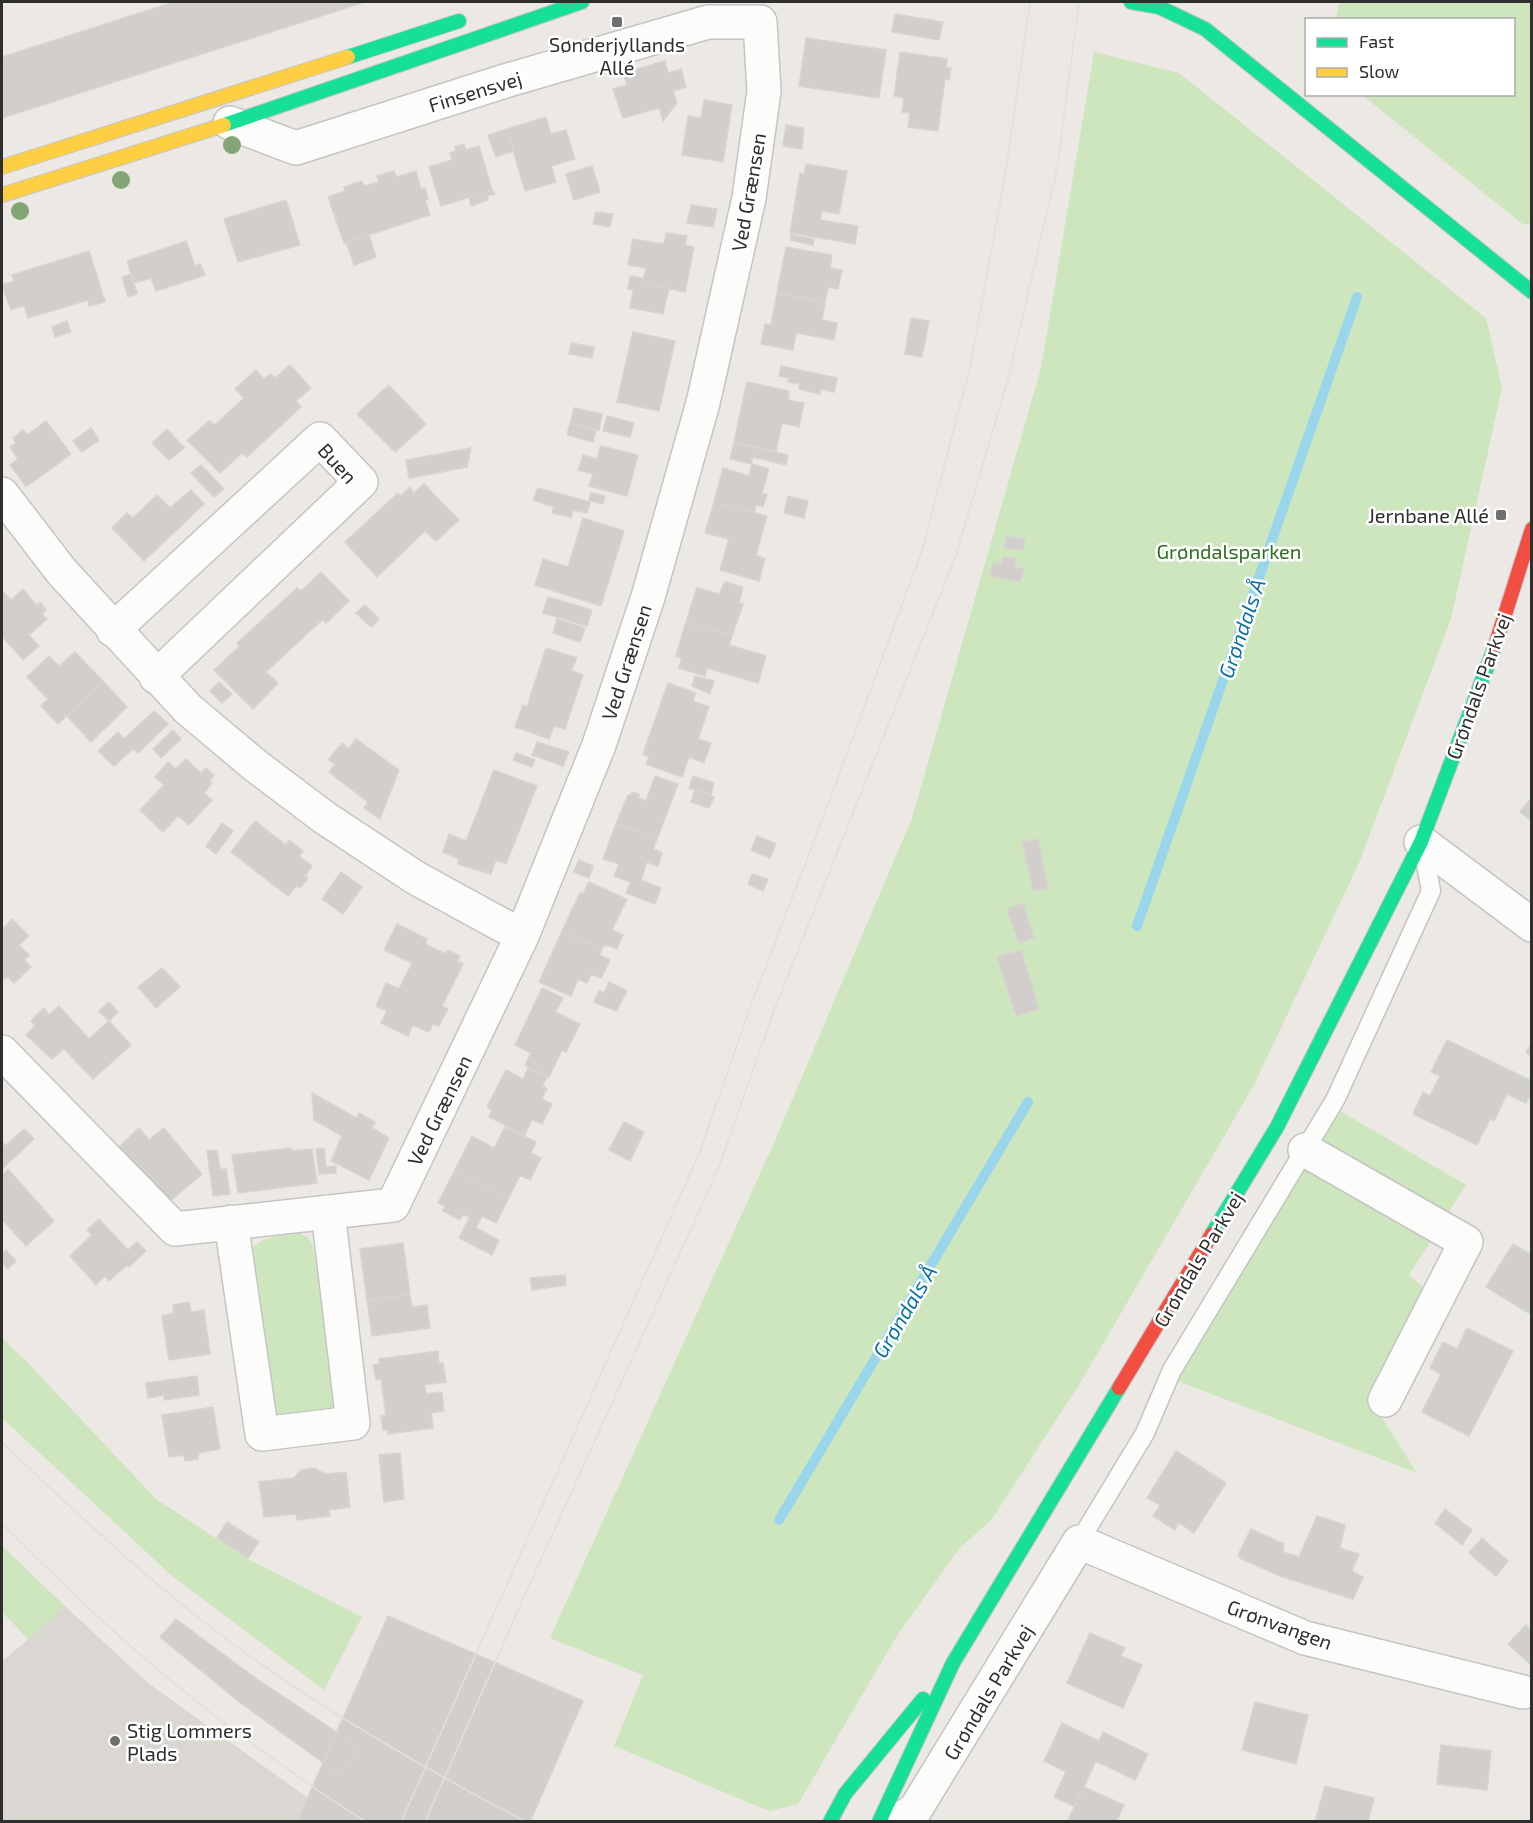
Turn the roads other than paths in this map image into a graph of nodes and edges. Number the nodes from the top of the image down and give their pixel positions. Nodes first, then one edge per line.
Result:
1 (582, 2) edge
2 (1131, 2) edge
3 (472, 16) dead end
4 (760, 22) joint
5 (226, 110) junction
6 (2, 167) edge
7 (2, 195) edge
8 (1532, 292) edge
9 (2, 494) edge
10 (1532, 529) edge
11 (113, 630) junction
12 (156, 677) junction
13 (1421, 842) junction
14 (1532, 925) edge
15 (522, 936) junction
16 (2, 1052) edge
17 (1305, 1150) junction
18 (328, 1212) junction
19 (231, 1222) junction
20 (1385, 1400) dead end
21 (1079, 1542) junction
22 (952, 1663) junction
23 (1523, 1692) dead end
24 (830, 1821) edge
25 (879, 1821) edge
26 (896, 1821) edge

1 - 5 main road
2 - 8 main road
3 - 5 main road
4 - 5 street, Finsensvej
4 - 15 street, Ved Grænsen
5 - 6 main road
5 - 7 main road
9 - 11 street
10 - 13 main road, Grøndals Parkvej
11 - 12 street
11 - 12 street, Buen
12 - 15 street
13 - 14 street
13 - 17 lane, Grøndals Parkvej
13 - 22 main road, Grøndals Parkvej
15 - 18 street, Ved Grænsen
16 - 19 street, Ved Grænsen
17 - 20 street
17 - 21 lane, Grøndals Parkvej
18 - 19 street, Ved Grænsen
18 - 19 street
21 - 23 street, Grønvangen
21 - 26 street, Grøndals Parkvej
22 - 24 main road, Grøndals Parkvej
22 - 25 main road, Grøndals Parkvej

